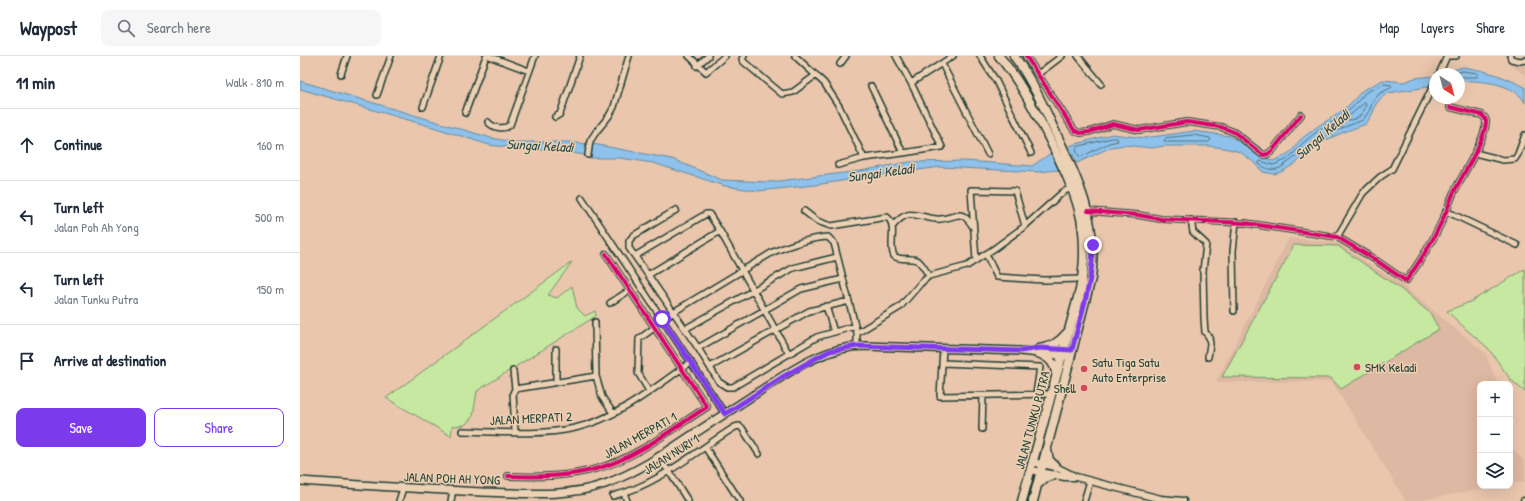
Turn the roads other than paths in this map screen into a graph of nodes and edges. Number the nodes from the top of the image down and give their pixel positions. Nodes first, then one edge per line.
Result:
1 (347, 56) edge
2 (391, 56) edge
3 (441, 56) edge
4 (487, 56) edge
5 (535, 56) edge
6 (580, 56) edge
7 (629, 56) edge
8 (689, 56) edge
9 (708, 56) edge
10 (725, 56) edge
11 (744, 56) edge
12 (795, 56) edge
13 (846, 56) edge
14 (896, 56) edge
15 (953, 56) edge
16 (980, 56) edge
17 (999, 56) edge
18 (1014, 56) edge
19 (1026, 56) edge
20 (1062, 56) edge
21 (1078, 56) edge
22 (1447, 56) edge
23 (1456, 56) edge
24 (1510, 56) edge
25 (1523, 60) edge
26 (840, 64) dead end
27 (942, 64) junction
28 (1525, 66) edge
29 (699, 67) junction
30 (1441, 68) edge
31 (529, 71) junction
32 (341, 74) dead end
33 (1038, 74) junction
34 (816, 75) junction
35 (911, 83) junction
36 (1100, 84) dead end
37 (871, 86) dead end
38 (1429, 94) edge
39 (377, 95) dead end
40 (423, 106) dead end
41 (1450, 107) dead end
42 (465, 113) dead end
43 (1301, 115) dead end
44 (556, 117) dead end
45 (488, 122) dead end
46 (1525, 135) edge
47 (903, 153) junction
48 (1031, 153) dead end
49 (1475, 153) junction
50 (988, 154) dead end
51 (588, 155) dead end
52 (864, 158) junction
53 (838, 165) dead end
54 (1071, 188) junction
55 (582, 198) dead end
56 (676, 210) dead end
57 (804, 211) dead end
58 (1088, 211) junction
59 (1446, 212) junction
60 (887, 217) junction
61 (900, 219) junction
62 (1191, 220) junction
63 (1236, 222) junction
64 (1025, 226) junction
65 (892, 227) junction
66 (973, 228) junction
67 (720, 231) junction
68 (1337, 238) junction
69 (1517, 246) dead end
70 (606, 254) dead end
71 (986, 254) junction
72 (635, 256) junction
73 (837, 257) junction
74 (976, 260) junction
75 (742, 271) junction
76 (648, 275) junction
77 (929, 276) junction
78 (843, 279) junction
79 (1082, 279) junction
80 (630, 290) junction
81 (753, 290) junction
82 (849, 301) junction
83 (610, 303) dead end
84 (826, 306) junction
85 (764, 309) junction
86 (1234, 311) dead end
87 (674, 312) junction
88 (662, 319) junction
89 (594, 322) dead end
90 (1071, 322) junction
91 (855, 326) junction
92 (654, 328) junction
93 (685, 329) junction
94 (775, 329) junction
95 (834, 332) junction
96 (857, 333) junction
97 (857, 346) junction
98 (556, 348) dead end
99 (698, 348) junction
100 (943, 349) junction
101 (1038, 351) junction
102 (1063, 352) junction
103 (1072, 353) junction
104 (789, 354) junction
105 (1208, 356) dead end
106 (691, 362) junction
107 (942, 364) junction
108 (710, 367) junction
109 (681, 369) junction
110 (513, 371) dead end
111 (596, 376) junction
112 (1056, 376) junction
113 (556, 382) junction
114 (514, 389) junction
115 (649, 391) junction
116 (1036, 394) junction
117 (1051, 394) junction
118 (983, 395) junction
119 (613, 413) junction
120 (725, 414) junction
121 (982, 429) dead end
122 (462, 431) dead end
123 (515, 432) junction
124 (1047, 446) junction
125 (705, 447) junction
126 (759, 454) dead end
127 (658, 458) junction
128 (1032, 466) junction
129 (1042, 468) junction
130 (669, 471) junction
131 (1056, 471) junction
132 (508, 476) dead end
133 (300, 481) edge
134 (1090, 481) junction
135 (1038, 485) junction
136 (403, 488) junction
137 (453, 490) junction
138 (624, 493) junction
139 (613, 496) dead end
140 (1161, 500) edge
141 (399, 501) edge
142 (451, 501) edge
143 (627, 501) edge
144 (688, 501) edge
145 (740, 501) edge
146 (1022, 501) edge
147 (1033, 501) edge
148 (1084, 501) edge
149 (1183, 501) edge

1 - 32 street
2 - 39 street
3 - 40 street
4 - 31 street
4 - 42 street
5 - 31 street
6 - 44 street
7 - 51 street
8 - 29 street
9 - 29 street
10 - 29 street
11 - 34 street
12 - 34 street
13 - 26 street
14 - 35 street
15 - 27 street
16 - 48 street
17 - 54 main road, JALAN TUNKU PUTRA
18 - 58 main road, JALAN TUNKU PUTRA
19 - 33 street
20 - 33 street
21 - 36 street
22 - 23 street
22 - 30 street
24 - 25 street
25 - 28 street
27 - 35 street
27 - 50 street
31 - 45 street
33 - 43 street
34 - 52 street
35 - 47 street
37 - 47 street
38 - 68 street
41 - 49 street
46 - 49 street
47 - 52 street
49 - 59 street
52 - 53 street
54 - 64 street
54 - 79 main road, JALAN TUNKU PUTRA
55 - 88 street
56 - 72 street
57 - 60 street
58 - 62 street
58 - 103 main road, JALAN TUNKU PUTRA
59 - 68 street
59 - 69 street
60 - 61 street
60 - 65 street
61 - 65 street
61 - 66 street
62 - 63 street
62 - 105 street
63 - 68 street
63 - 86 street
64 - 66 street
64 - 71 street
65 - 77 street
66 - 74 street
67 - 72 street
67 - 75 street
67 - 76 street
70 - 80 street
71 - 74 street
71 - 79 street
72 - 76 street
73 - 75 street
73 - 78 street
73 - 81 street
74 - 77 street
75 - 81 street
75 - 87 street
76 - 87 street
77 - 96 street
78 - 82 street
78 - 85 street
79 - 90 main road, JALAN TUNKU PUTRA
80 - 83 street
80 - 92 street
81 - 85 street
81 - 93 street
82 - 84 street
82 - 91 street
84 - 94 street
84 - 95 street
85 - 94 street
85 - 99 street
87 - 88 street
87 - 93 street
88 - 106 street
89 - 111 street
90 - 101 main road
90 - 102 main road, JALAN TUNKU PUTRA
91 - 95 street
91 - 96 street
92 - 109 street
92 - 115 street
93 - 99 street
94 - 104 street
94 - 108 street
95 - 104 street
96 - 97 street
97 - 100 main road, JALAN POH AH YONG
97 - 120 main road, JALAN POH AH YONG
98 - 113 street
99 - 108 street
100 - 101 main road, JALAN POH AH YONG
100 - 107 street
101 - 102 main road, JALAN POH AH YONG
101 - 112 main road
102 - 103 main road, JALAN POH AH YONG
102 - 112 main road, JALAN TUNKU PUTRA
103 - 124 main road, JALAN TUNKU PUTRA
104 - 108 street
106 - 109 street, JALAN MERPATI 2
106 - 120 street
107 - 116 street
107 - 118 street
109 - 115 street, JALAN MERPATI 2
109 - 132 street, JALAN MERPATI 1
110 - 114 street
111 - 113 street
111 - 119 street
112 - 117 main road, JALAN TUNKU PUTRA
113 - 114 street
114 - 123 street
115 - 119 street, JALAN MERPATI 2
116 - 117 street
116 - 118 street
117 - 128 main road, JALAN TUNKU PUTRA
118 - 121 street
119 - 123 street, JALAN MERPATI 2
120 - 127 main road, JALAN POH AH YONG
122 - 123 street, JALAN MERPATI 2
124 - 129 main road, JALAN TUNKU PUTRA
124 - 131 main road
125 - 126 street, JALAN NURI 1
125 - 130 street, JALAN NURI 1
125 - 145 street
127 - 130 street
127 - 137 main road, JALAN POH AH YONG
128 - 129 street
128 - 146 main road, JALAN TUNKU PUTRA
129 - 131 street
129 - 135 main road, JALAN TUNKU PUTRA
130 - 138 street, JALAN NURI 1
130 - 144 street
131 - 134 street
131 - 135 main road
133 - 136 main road, JALAN POH AH YONG
134 - 140 street
134 - 148 street
135 - 147 main road, JALAN TUNKU PUTRA
136 - 137 main road, JALAN POH AH YONG
136 - 141 street
137 - 142 street
138 - 139 street, JALAN NURI 1
138 - 143 street
140 - 149 street

